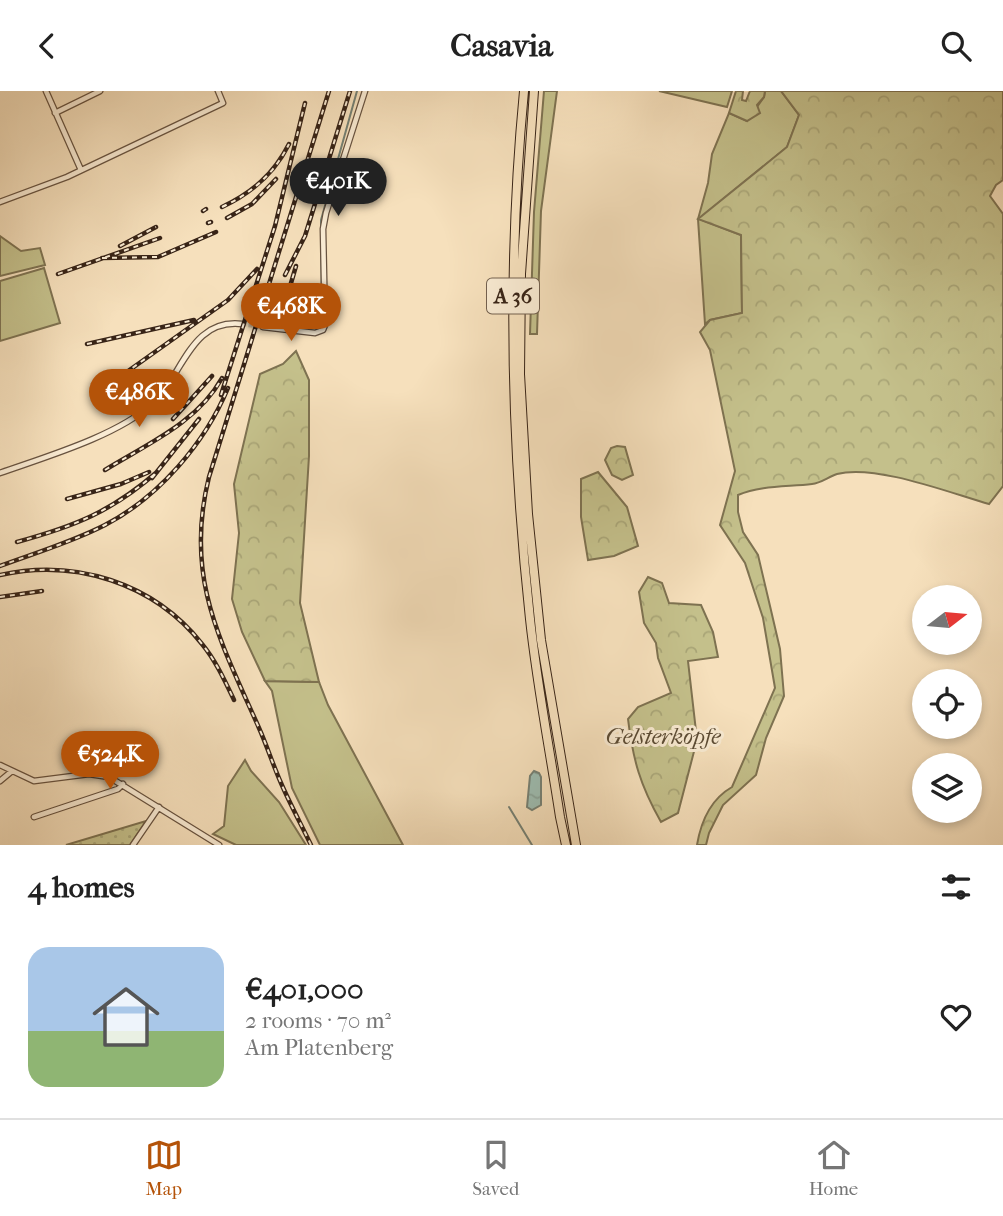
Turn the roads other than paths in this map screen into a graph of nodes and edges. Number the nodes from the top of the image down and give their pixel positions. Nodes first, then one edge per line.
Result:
1 (46, 91) edge
2 (100, 91) edge
3 (218, 91) edge
4 (365, 91) edge
5 (524, 91) edge
6 (534, 91) edge
7 (55, 113) junction
8 (81, 170) junction
9 (0, 202) edge
10 (242, 324) tunnel mouth
11 (263, 327) tunnel mouth
12 (0, 473) edge
13 (0, 765) edge
14 (12, 771) junction
15 (0, 781) edge
16 (123, 784) junction
17 (159, 807) junction
18 (34, 817) dead end
19 (133, 845) edge
20 (219, 845) edge
21 (566, 845) edge
22 (576, 845) edge

1 - 7 street
2 - 7 street
3 - 8 street
4 - 11 street
5 - 21 highway, A 36
6 - 22 highway, A 36
7 - 8 street
8 - 9 street
10 - 12 street
13 - 14 street
14 - 15 street
14 - 16 street
16 - 17 street
16 - 18 street
17 - 19 street
17 - 20 street

